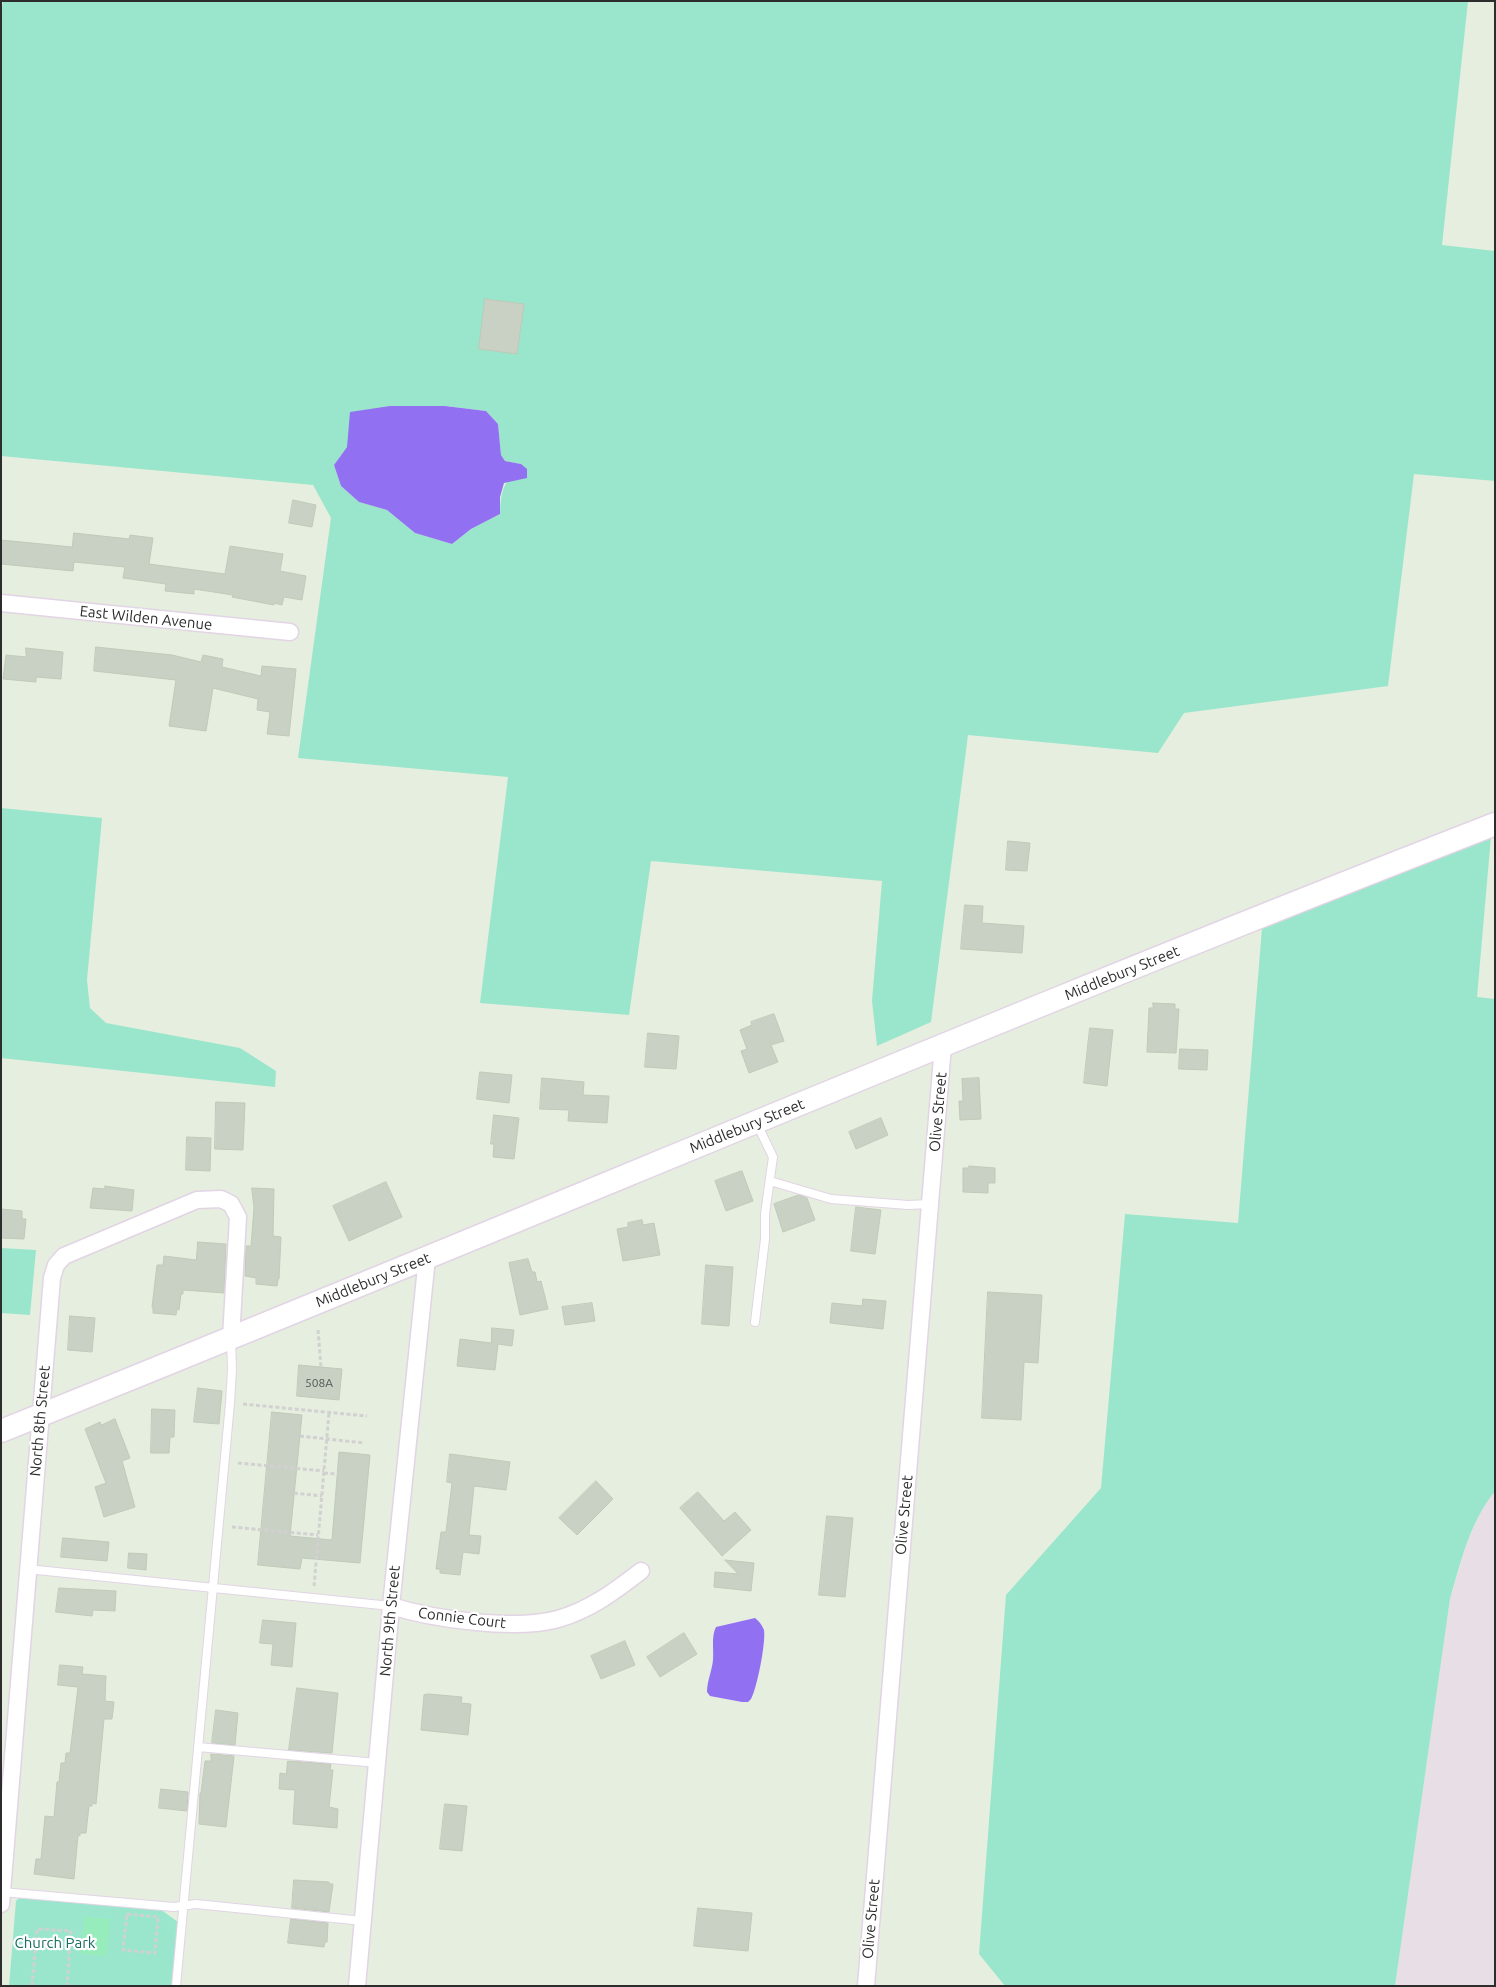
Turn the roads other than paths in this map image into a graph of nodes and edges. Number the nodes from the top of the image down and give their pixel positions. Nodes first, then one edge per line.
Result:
1 (1, 603) edge
2 (290, 632) dead end
3 (1495, 824) edge
4 (943, 1045) junction
5 (756, 1122) junction
6 (770, 1181) junction
7 (930, 1204) junction
8 (427, 1258) junction
9 (755, 1322) dead end
10 (231, 1338) junction
11 (42, 1415) junction
12 (1, 1431) edge
13 (27, 1569) junction
14 (641, 1571) dead end
15 (212, 1588) junction
16 (391, 1606) junction
17 (198, 1747) junction
18 (377, 1763) junction
19 (5, 1811) edge
20 (2, 1898) edge
21 (184, 1906) junction
22 (363, 1921) junction
23 (176, 1986) edge
24 (357, 1986) edge
25 (866, 1986) edge

1 - 2 street, East Wilden Avenue
3 - 4 main road, Middlebury Street
4 - 5 main road, Middlebury Street
4 - 7 street, Olive Street
5 - 6 lane
5 - 8 main road, Middlebury Street
6 - 7 lane
6 - 9 lane
7 - 25 street, Olive Street
8 - 10 main road, Middlebury Street
8 - 16 street, North 9th Street
10 - 11 main road, Middlebury Street
10 - 11 street, North 8th Street
10 - 15 lane
11 - 12 main road, Middlebury Street
11 - 13 street, North 8th Street
13 - 15 lane
13 - 19 street, North 8th Street
14 - 16 street, Connie Court
15 - 16 lane
15 - 17 lane
16 - 18 street, North 9th Street
17 - 18 lane
17 - 21 lane
18 - 22 street, North 9th Street
19 - 20 street, North 8th Street
20 - 21 lane
21 - 22 lane
21 - 23 lane
22 - 24 street, North 9th Street

